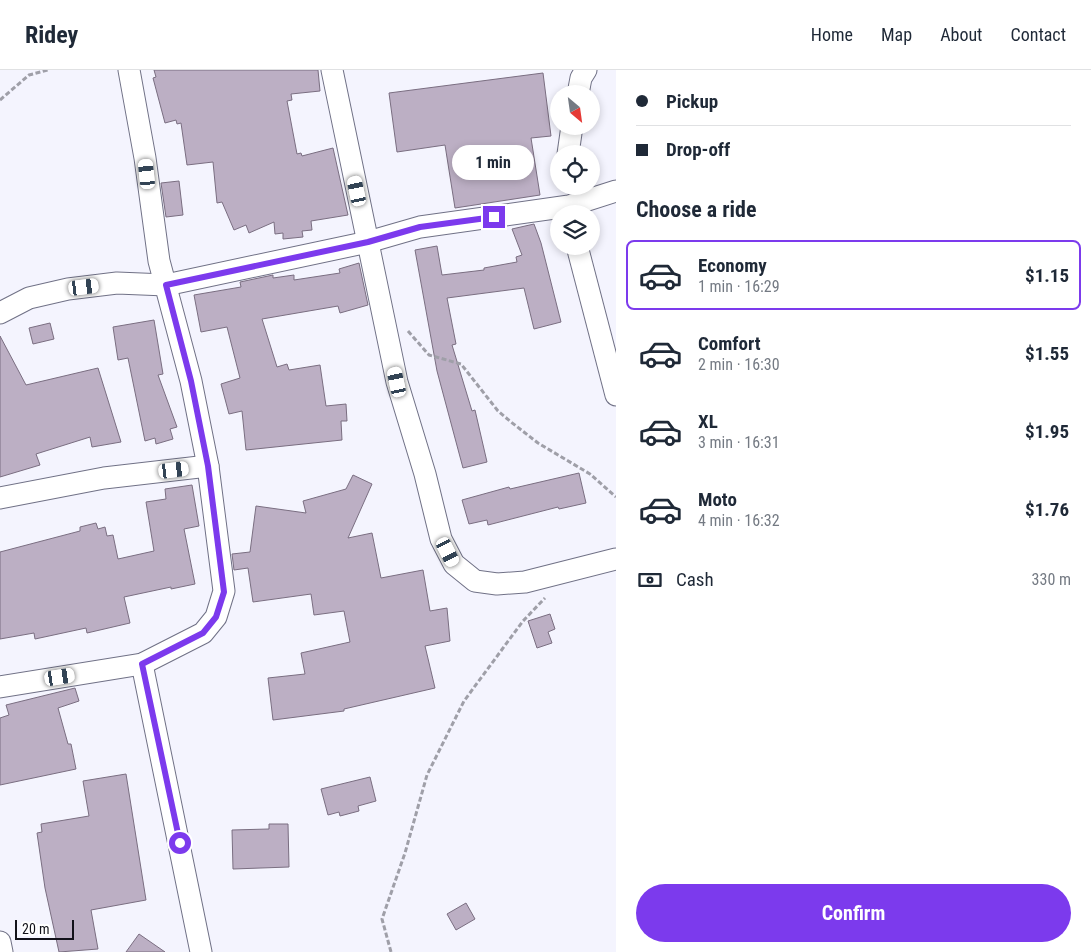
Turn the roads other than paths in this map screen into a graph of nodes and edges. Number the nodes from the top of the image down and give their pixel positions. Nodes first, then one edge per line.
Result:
1 (129, 70) edge
2 (332, 70) edge
3 (586, 70) edge
4 (581, 85) edge
5 (616, 191) edge
6 (569, 202) edge
7 (368, 242) junction
8 (579, 255) edge
9 (166, 285) junction
10 (0, 314) edge
11 (616, 395) edge
12 (208, 466) junction
13 (0, 498) edge
14 (616, 559) edge
15 (142, 664) junction
16 (0, 687) edge
17 (0, 942) edge
18 (2, 952) edge
19 (201, 952) edge

1 - 9 street
2 - 7 street
3 - 4 street
5 - 6 street
6 - 7 street
7 - 9 street
7 - 14 street
8 - 11 street
9 - 10 street
9 - 12 street
12 - 13 street
12 - 15 street
15 - 16 street
15 - 19 street
17 - 18 street

